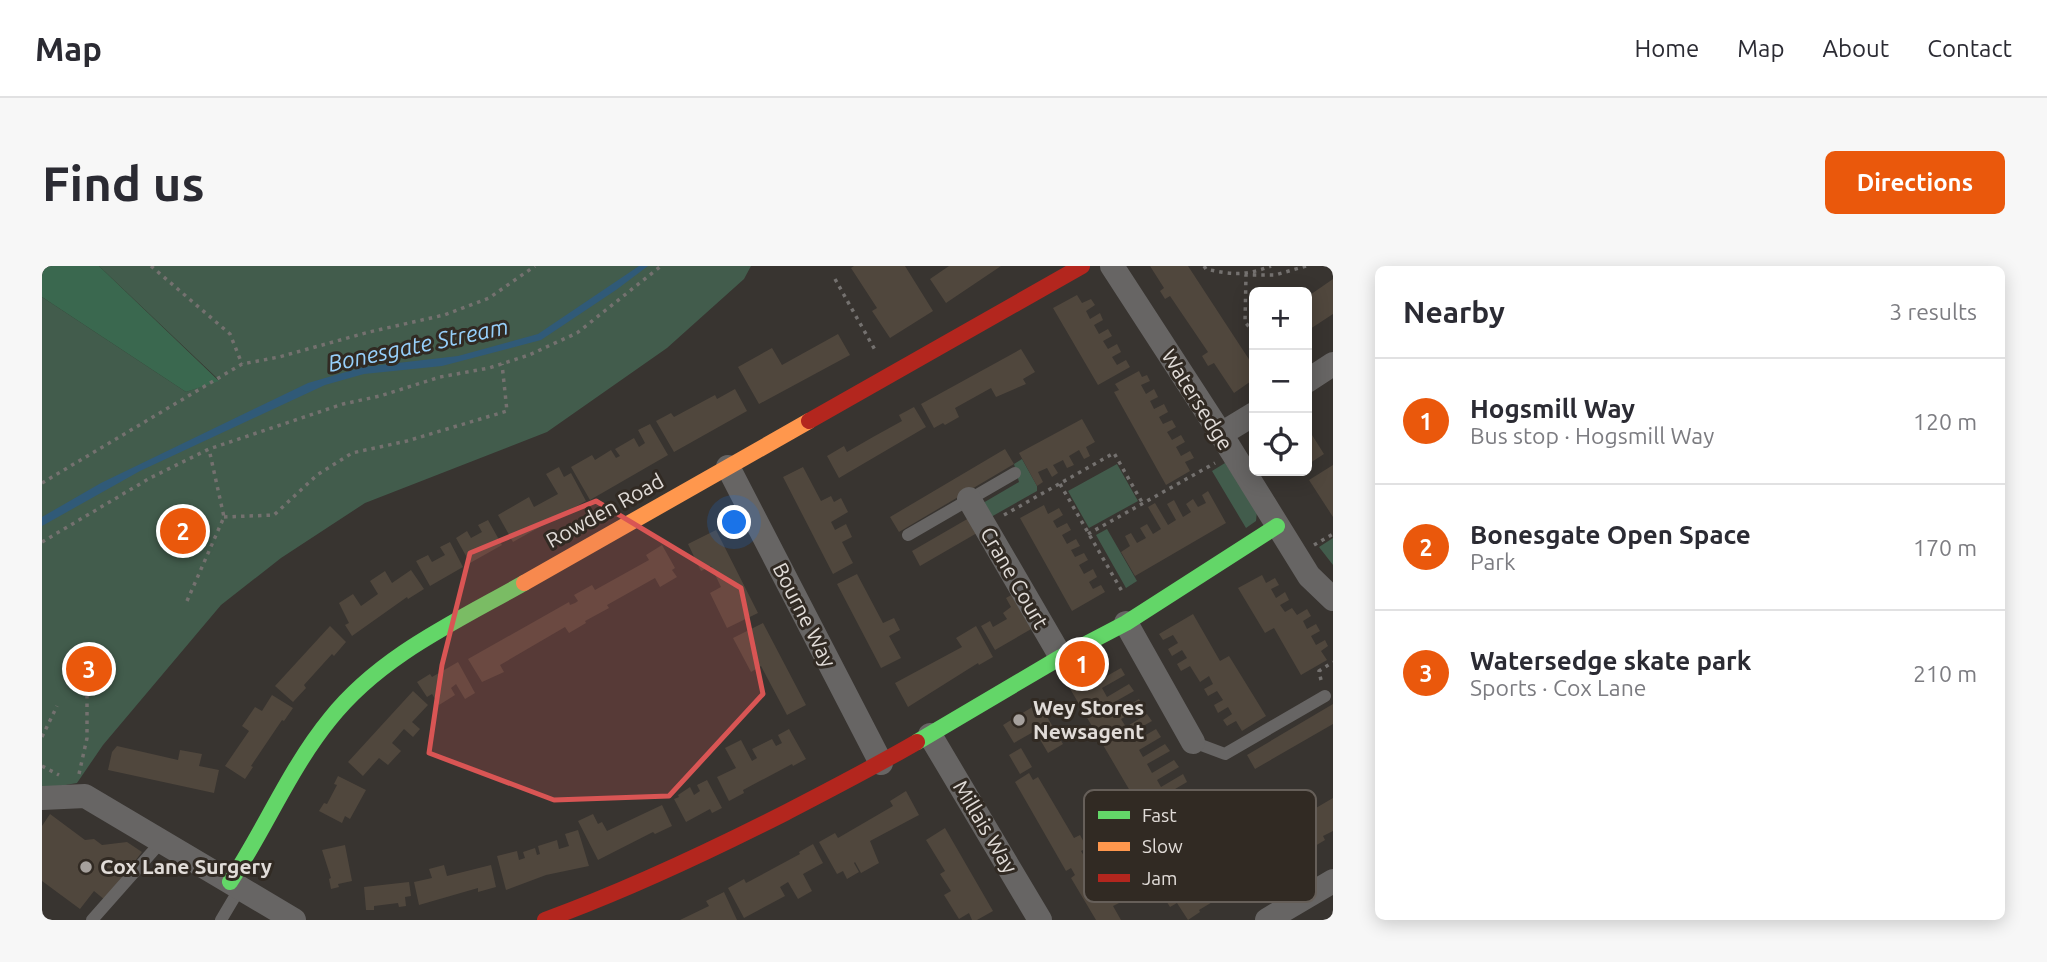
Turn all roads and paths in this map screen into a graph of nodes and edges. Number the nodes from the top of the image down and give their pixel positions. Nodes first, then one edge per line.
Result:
1 (151, 266) edge
2 (535, 266) edge
3 (661, 266) edge
4 (1082, 266) edge
5 (1112, 266) edge
6 (1204, 266) edge
7 (1270, 266) edge
8 (1306, 266) edge
9 (1246, 275) junction
10 (835, 279) dead end
11 (1249, 327) edge
12 (242, 364) junction
13 (502, 364) junction
14 (1333, 364) edge
15 (890, 377) junction
16 (1312, 378) edge
17 (1249, 419) edge
18 (1226, 444) junction
19 (209, 449) junction
20 (728, 467) junction
21 (1015, 473) dead end
22 (42, 484) edge
23 (1060, 484) junction
24 (970, 499) junction
25 (1143, 504) junction
26 (224, 517) junction
27 (983, 526) junction
28 (1277, 527) junction
29 (1088, 534) junction
30 (908, 535) dead end
31 (42, 542) edge
32 (1333, 600) edge
33 (187, 601) dead end
34 (1131, 619) junction
35 (1061, 657) junction
36 (1333, 662) edge
37 (87, 696) dead end
38 (1325, 696) joint
39 (57, 706) dead end
40 (930, 735) junction
41 (42, 737) edge
42 (1193, 743) joint
43 (881, 763) junction
44 (85, 796) junction
45 (42, 798) edge
46 (161, 842) junction
47 (1333, 881) edge
48 (235, 885) junction
49 (1316, 891) edge
50 (1297, 902) edge
51 (92, 920) edge
52 (221, 920) edge
53 (294, 920) edge
54 (545, 920) edge
55 (1040, 920) edge
56 (1267, 920) edge

1 - 12 path
2 - 12 path
3 - 13 path
4 - 15 street, Rowden Road
5 - 18 street, Watersedge
6 - 9 path
7 - 9 path
8 - 9 path
9 - 11 path
10 - 15 path
12 - 22 path
13 - 19 path
13 - 26 path
14 - 16 street
15 - 20 street, Rowden Road
17 - 18 street
18 - 25 path
18 - 28 street, Watersedge
19 - 26 path
19 - 31 path
20 - 43 street, Bourne Way
20 - 48 street, Rowden Road
21 - 24 lane
23 - 25 path
23 - 27 path
23 - 29 path
24 - 27 street, Crane Court
24 - 30 lane
25 - 29 path
26 - 33 path
27 - 35 street, Crane Court
28 - 32 street, Watersedge
28 - 34 street
29 - 34 path
34 - 35 street
34 - 42 street
35 - 40 street
36 - 38 path
37 - 44 path
38 - 42 lane
39 - 41 path
40 - 43 street
40 - 55 street, Millais Way
43 - 54 street
44 - 45 street
44 - 46 street
46 - 48 street
46 - 51 lane
47 - 49 street
48 - 52 lane
48 - 53 street
50 - 56 street

